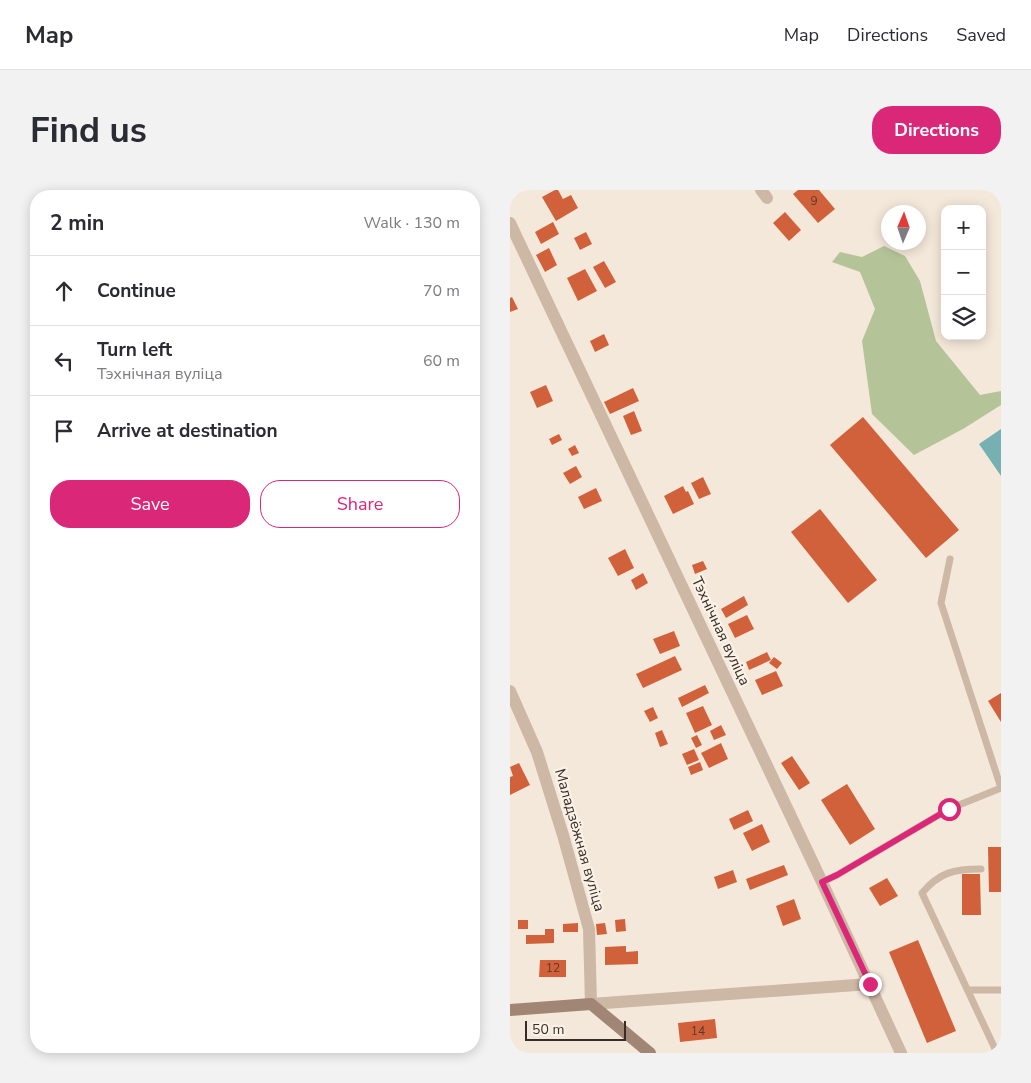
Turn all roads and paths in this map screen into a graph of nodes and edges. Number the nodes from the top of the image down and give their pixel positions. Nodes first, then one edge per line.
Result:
1 (510, 223) edge
2 (950, 559) dead end
3 (510, 691) edge
4 (1001, 788) edge
5 (981, 869) dead end
6 (822, 882) junction
7 (870, 984) junction
8 (968, 990) junction
9 (1001, 990) edge
10 (591, 1004) junction
11 (510, 1010) edge
12 (650, 1053) edge
13 (901, 1053) edge
14 (998, 1053) edge

1 - 6 street, Тэхнічная вуліца
2 - 4 lane
3 - 10 street, Маладзёжная вуліца
4 - 6 lane
5 - 8 lane
6 - 7 street, Тэхнічная вуліца
7 - 10 street
7 - 13 street, Тэхнічная вуліца
8 - 9 lane
8 - 14 lane
10 - 11 street
10 - 12 street

